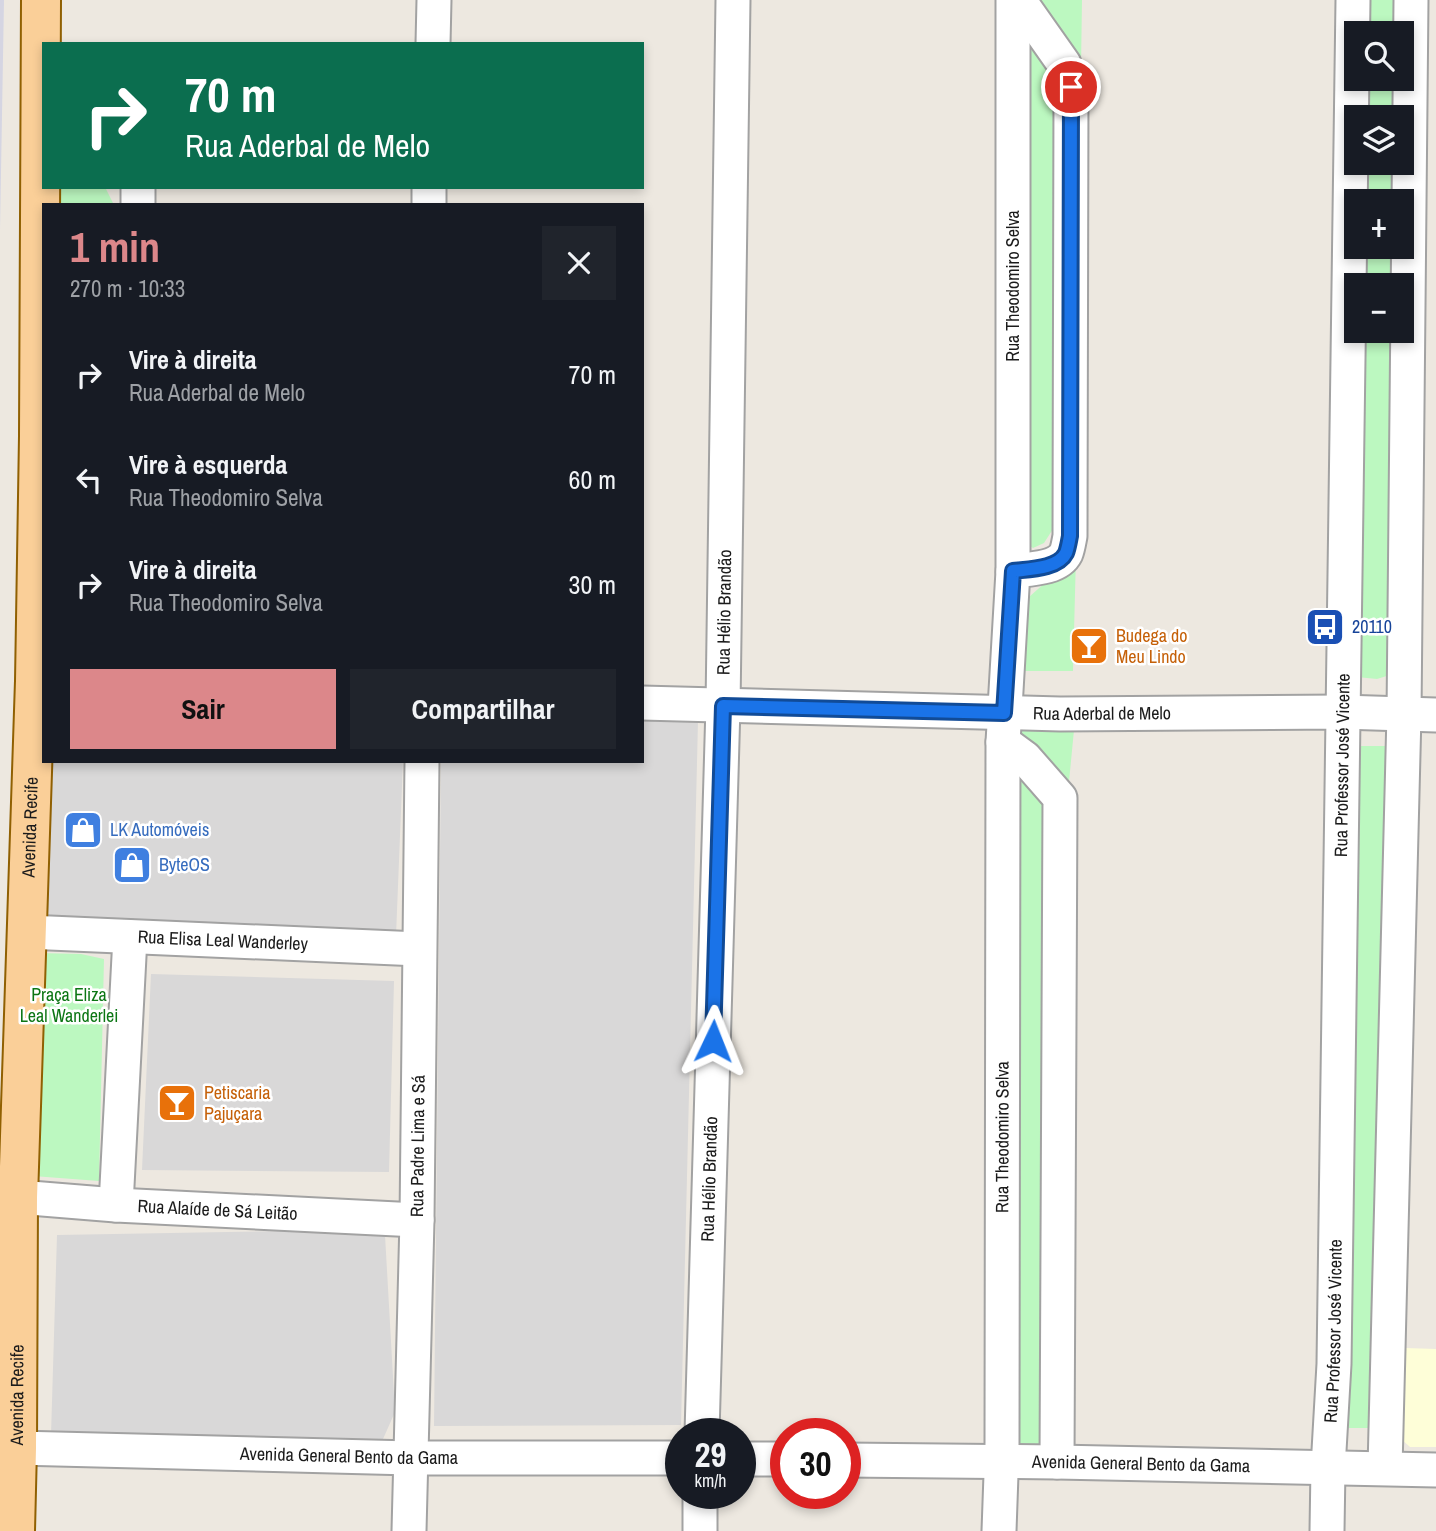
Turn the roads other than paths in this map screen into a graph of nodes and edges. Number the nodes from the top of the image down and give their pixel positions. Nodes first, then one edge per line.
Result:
1 (41, 0) edge
2 (434, 0) edge
3 (733, 0) edge
4 (1013, 0) edge
5 (1019, 0) edge
6 (1353, 0) edge
7 (1411, 0) edge
8 (433, 42) edge
9 (42, 172) edge
10 (41, 436) edge
11 (1013, 571) junction
12 (39, 681) edge
13 (644, 703) edge
14 (723, 706) junction
15 (1342, 712) junction
16 (1420, 715) edge
17 (1003, 727) junction
18 (422, 763) edge
19 (27, 932) junction
20 (130, 937) junction
21 (419, 949) junction
22 (19, 1197) junction
23 (116, 1205) junction
24 (417, 1220) junction
25 (702, 1418) edge
26 (17, 1448) junction
27 (411, 1458) junction
28 (665, 1458) edge
29 (861, 1460) edge
30 (1001, 1462) junction
31 (1057, 1462) junction
32 (1328, 1468) junction
33 (1385, 1468) junction
34 (1436, 1470) edge
35 (700, 1509) edge
36 (15, 1531) edge
37 (409, 1531) edge
38 (700, 1531) edge
39 (999, 1531) edge
40 (1327, 1531) edge

1 - 9 main road, Avenida Recife
2 - 8 street
3 - 14 street, Rua Hélio Brandão
4 - 11 street, Rua Theodomiro Selva
5 - 11 street
6 - 15 street, Rua Professor José Vicente
7 - 16 street
9 - 10 main road, Avenida Recife
10 - 12 main road, Avenida Recife
11 - 17 street, Rua Theodomiro Selva
12 - 19 main road, Avenida Recife
13 - 14 street, Rua Aderbal de Melo
14 - 17 street, Rua Aderbal de Melo
14 - 25 street, Rua Hélio Brandão
15 - 16 street, Rua Aderbal de Melo
15 - 17 street, Rua Aderbal de Melo
15 - 32 street, Rua Professor José Vicente
16 - 33 street
17 - 30 street, Rua Theodomiro Selva
17 - 31 street
18 - 21 street, Rua Padre Lima e Sá
19 - 20 street, Rua Elisa Leal Wanderley
19 - 22 main road, Avenida Recife
20 - 21 street, Rua Elisa Leal Wanderley
20 - 23 street
21 - 24 street, Rua Padre Lima e Sá
22 - 23 street, Rua Alaíde de Sá Leitão
22 - 26 main road, Avenida Recife
23 - 24 street, Rua Alaíde de Sá Leitão
24 - 27 street, Rua Padre Lima e Sá
26 - 27 street, Avenida General Bento da Gama
26 - 36 main road, Avenida Recife
27 - 28 street, Avenida General Bento da Gama
27 - 37 street, Rua Padre Lima e Sá
29 - 30 street, Avenida General Bento da Gama
30 - 31 street, Avenida General Bento da Gama
30 - 39 street, Rua Theodomiro Selva
31 - 32 street, Avenida General Bento da Gama
32 - 33 street, Avenida General Bento da Gama
32 - 40 street, Rua Professor José Vicente
33 - 34 street, Avenida General Bento da Gama
35 - 38 street

